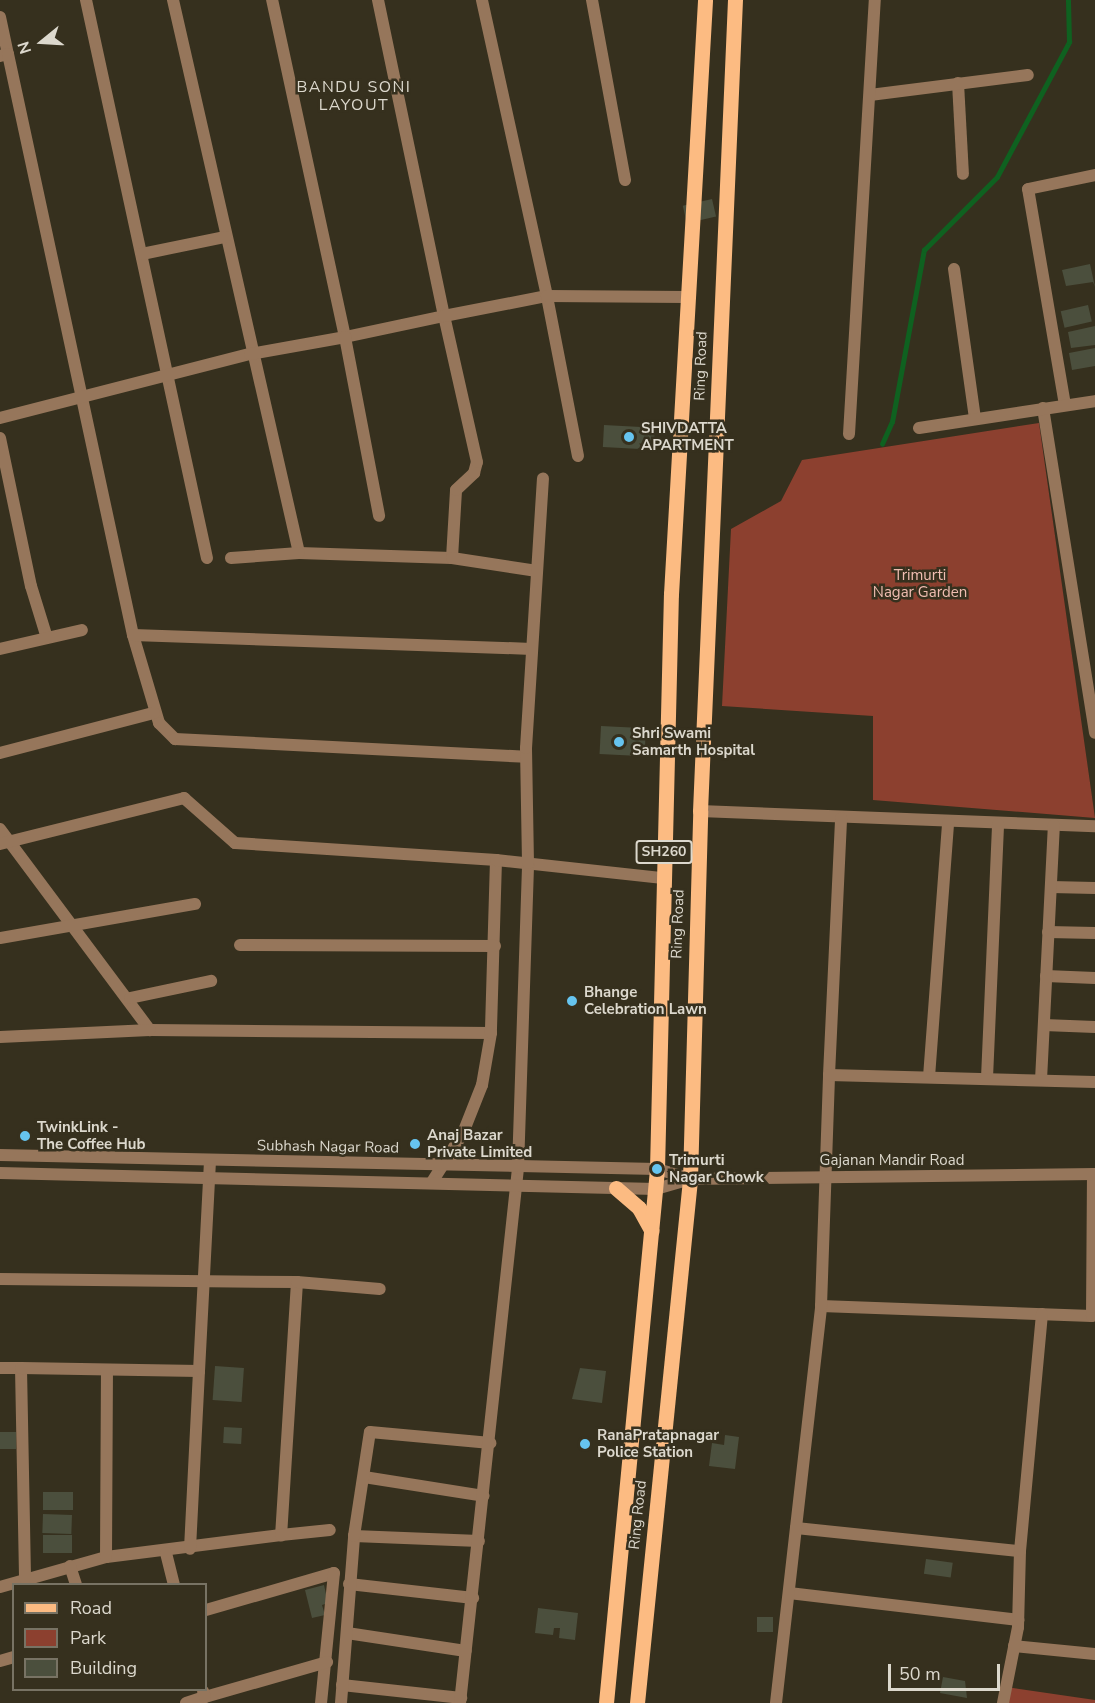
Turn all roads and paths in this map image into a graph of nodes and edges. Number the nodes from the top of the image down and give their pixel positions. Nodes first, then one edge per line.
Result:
1 (86, 0) edge
2 (173, 0) edge
3 (272, 0) edge
4 (378, 0) edge
5 (482, 0) edge
6 (592, 0) edge
7 (705, 0) edge
8 (735, 0) edge
9 (875, 0) edge
10 (0, 17) edge
11 (4, 55) edge
12 (1028, 75) dead end
13 (958, 83) junction
14 (870, 95) junction
15 (963, 174) dead end
16 (1095, 176) edge
17 (625, 180) dead end
18 (225, 237) junction
19 (142, 254) junction
20 (954, 269) dead end
21 (547, 296) junction
22 (686, 297) junction
23 (444, 316) junction
24 (345, 337) junction
25 (250, 354) junction
26 (170, 377) junction
27 (81, 395) junction
28 (1095, 401) edge
29 (1065, 405) junction
30 (1043, 408) junction
31 (0, 418) edge
32 (975, 419) junction
33 (919, 428) dead end
34 (849, 434) dead end
35 (0, 438) edge
36 (578, 456) dead end
37 (543, 479) dead end
38 (379, 516) dead end
39 (299, 553) junction
40 (207, 558) dead end
41 (231, 558) dead end
42 (452, 558) junction
43 (537, 571) junction
44 (82, 630) dead end
45 (133, 634) junction
46 (47, 638) junction
47 (0, 649) edge
48 (532, 649) junction
49 (154, 713) junction
50 (1094, 719) edge
51 (1095, 733) edge
52 (0, 753) edge
53 (526, 757) junction
54 (700, 811) junction
55 (841, 818) junction
56 (948, 823) junction
57 (998, 824) junction
58 (1054, 825) junction
59 (1095, 826) edge
60 (0, 829) edge
61 (5, 843) edge
62 (511, 861) junction
63 (663, 878) junction
64 (1051, 887) junction
65 (1095, 888) edge
66 (195, 904) dead end
67 (70, 924) junction
68 (1048, 932) junction
69 (1095, 933) edge
70 (0, 938) edge
71 (240, 945) dead end
72 (495, 946) junction
73 (1046, 976) junction
74 (1095, 978) edge
75 (211, 981) dead end
76 (130, 998) junction
77 (1044, 1025) junction
78 (1095, 1027) edge
79 (150, 1030) junction
80 (491, 1033) junction
81 (0, 1037) edge
82 (829, 1075) junction
83 (929, 1077) junction
84 (987, 1078) junction
85 (1041, 1080) junction
86 (1095, 1082) edge
87 (0, 1155) edge
88 (210, 1160) junction
89 (442, 1164) junction
90 (518, 1168) junction
91 (657, 1169) junction
92 (0, 1173) edge
93 (1094, 1174) edge
94 (209, 1176) junction
95 (823, 1176) junction
96 (690, 1179) junction
97 (432, 1182) junction
98 (516, 1184) junction
99 (616, 1188) junction
100 (656, 1189) junction
101 (652, 1231) junction
102 (0, 1279) edge
103 (203, 1281) junction
104 (297, 1282) junction
105 (380, 1290) dead end
106 (821, 1306) junction
107 (1042, 1314) junction
108 (1094, 1316) edge
109 (0, 1368) edge
110 (21, 1368) junction
111 (107, 1370) junction
112 (199, 1371) junction
113 (490, 1443) junction
114 (364, 1477) junction
115 (484, 1496) junction
116 (795, 1527) junction
117 (330, 1530) dead end
118 (281, 1535) junction
119 (354, 1536) junction
120 (479, 1541) junction
121 (190, 1549) junction
122 (1020, 1551) junction
123 (166, 1552) junction
124 (106, 1557) junction
125 (70, 1566) junction
126 (25, 1578) junction
127 (76, 1583) edge
128 (174, 1583) edge
129 (349, 1584) junction
130 (0, 1587) edge
131 (789, 1593) junction
132 (473, 1598) junction
133 (207, 1610) edge
134 (1018, 1620) junction
135 (347, 1633) junction
136 (1014, 1646) junction
137 (466, 1651) junction
138 (1095, 1654) edge
139 (327, 1662) junction
140 (342, 1685) junction
141 (204, 1693) edge
142 (461, 1700) edge
143 (186, 1703) edge
144 (321, 1703) edge
145 (341, 1703) edge
146 (606, 1703) edge
147 (637, 1703) edge
148 (776, 1703) edge
149 (1003, 1703) edge

1 - 19 street
2 - 18 street
3 - 24 street
4 - 23 street
5 - 21 street
6 - 17 street
7 - 22 main road, SH260
8 - 54 main road, Ring Road / SH260
9 - 14 street
10 - 11 street
11 - 27 street
12 - 13 street
13 - 14 street
13 - 15 street
14 - 34 street
16 - 29 street
18 - 19 street
18 - 25 street
19 - 26 street
20 - 32 street
21 - 22 street
21 - 23 street
21 - 36 street
22 - 63 main road, SH260
23 - 24 street
23 - 42 street
24 - 25 street
24 - 38 street
25 - 26 street
25 - 39 street
26 - 27 street
26 - 40 street
27 - 31 street
27 - 45 street
28 - 29 street
29 - 30 street
30 - 32 street
30 - 50 street
32 - 33 street
35 - 46 street
37 - 43 street
39 - 41 street
39 - 42 street
42 - 43 street
43 - 48 street
44 - 46 street
45 - 48 street
45 - 49 street
46 - 47 street
48 - 53 street
49 - 52 street
49 - 53 street
50 - 51 street
53 - 62 street
54 - 55 street
54 - 96 main road, Ring Road / SH260
55 - 56 street
55 - 82 street
56 - 57 street
56 - 83 street
57 - 58 street
57 - 84 street
58 - 59 street
58 - 64 street
60 - 61 street
61 - 62 street
61 - 67 street
62 - 63 street
62 - 72 street
62 - 90 street
63 - 91 main road, SH260
64 - 65 street
64 - 68 street
66 - 67 street
67 - 70 street
67 - 76 street
68 - 69 street
68 - 73 street
71 - 72 street
72 - 80 street
73 - 74 street
73 - 77 street
75 - 76 street
76 - 79 street
77 - 78 street
77 - 85 street
79 - 80 street
79 - 81 street
80 - 89 street
82 - 83 street
82 - 95 street
83 - 84 street
84 - 85 street
85 - 86 street
87 - 88 street, Subhash Nagar Road
88 - 89 street, Subhash Nagar Road
88 - 94 street
89 - 90 street, Subhash Nagar Road
89 - 97 street
90 - 91 street, Subhash Nagar Road
90 - 98 street
91 - 96 street, Subhash Nagar Road
91 - 100 main road, SH260
92 - 94 street
93 - 95 street, Gajanan Mandir Road
93 - 108 street
94 - 97 street
94 - 103 street
95 - 96 street, Gajanan Mandir Road
95 - 106 street
96 - 100 street
96 - 147 main road, Ring Road / SH260
97 - 98 street
98 - 99 street
98 - 113 street
99 - 100 street
99 - 101 main road
100 - 101 main road, SH260
101 - 146 main road, SH260
102 - 103 street
103 - 104 street
103 - 112 street
104 - 105 street
104 - 118 street
106 - 107 street
106 - 116 street
107 - 108 street
107 - 122 street
109 - 110 street
110 - 111 street
110 - 126 street
111 - 112 street
111 - 124 street
112 - 121 street
113 - 114 street
113 - 115 street
114 - 115 street
114 - 119 street
115 - 120 street
116 - 122 street
116 - 131 street
117 - 118 street
118 - 121 street
119 - 120 street
119 - 129 street
120 - 132 street
121 - 123 street
122 - 134 street
123 - 124 street
123 - 128 street
124 - 125 street
125 - 126 street
125 - 127 street
126 - 130 street
129 - 132 street
129 - 135 street
131 - 134 street
131 - 148 street
132 - 137 street
133 - 139 street
134 - 136 street
135 - 137 street
135 - 140 street
136 - 138 street
136 - 149 street
137 - 142 street
139 - 141 street
139 - 144 street
140 - 142 street
140 - 145 street
141 - 143 street

